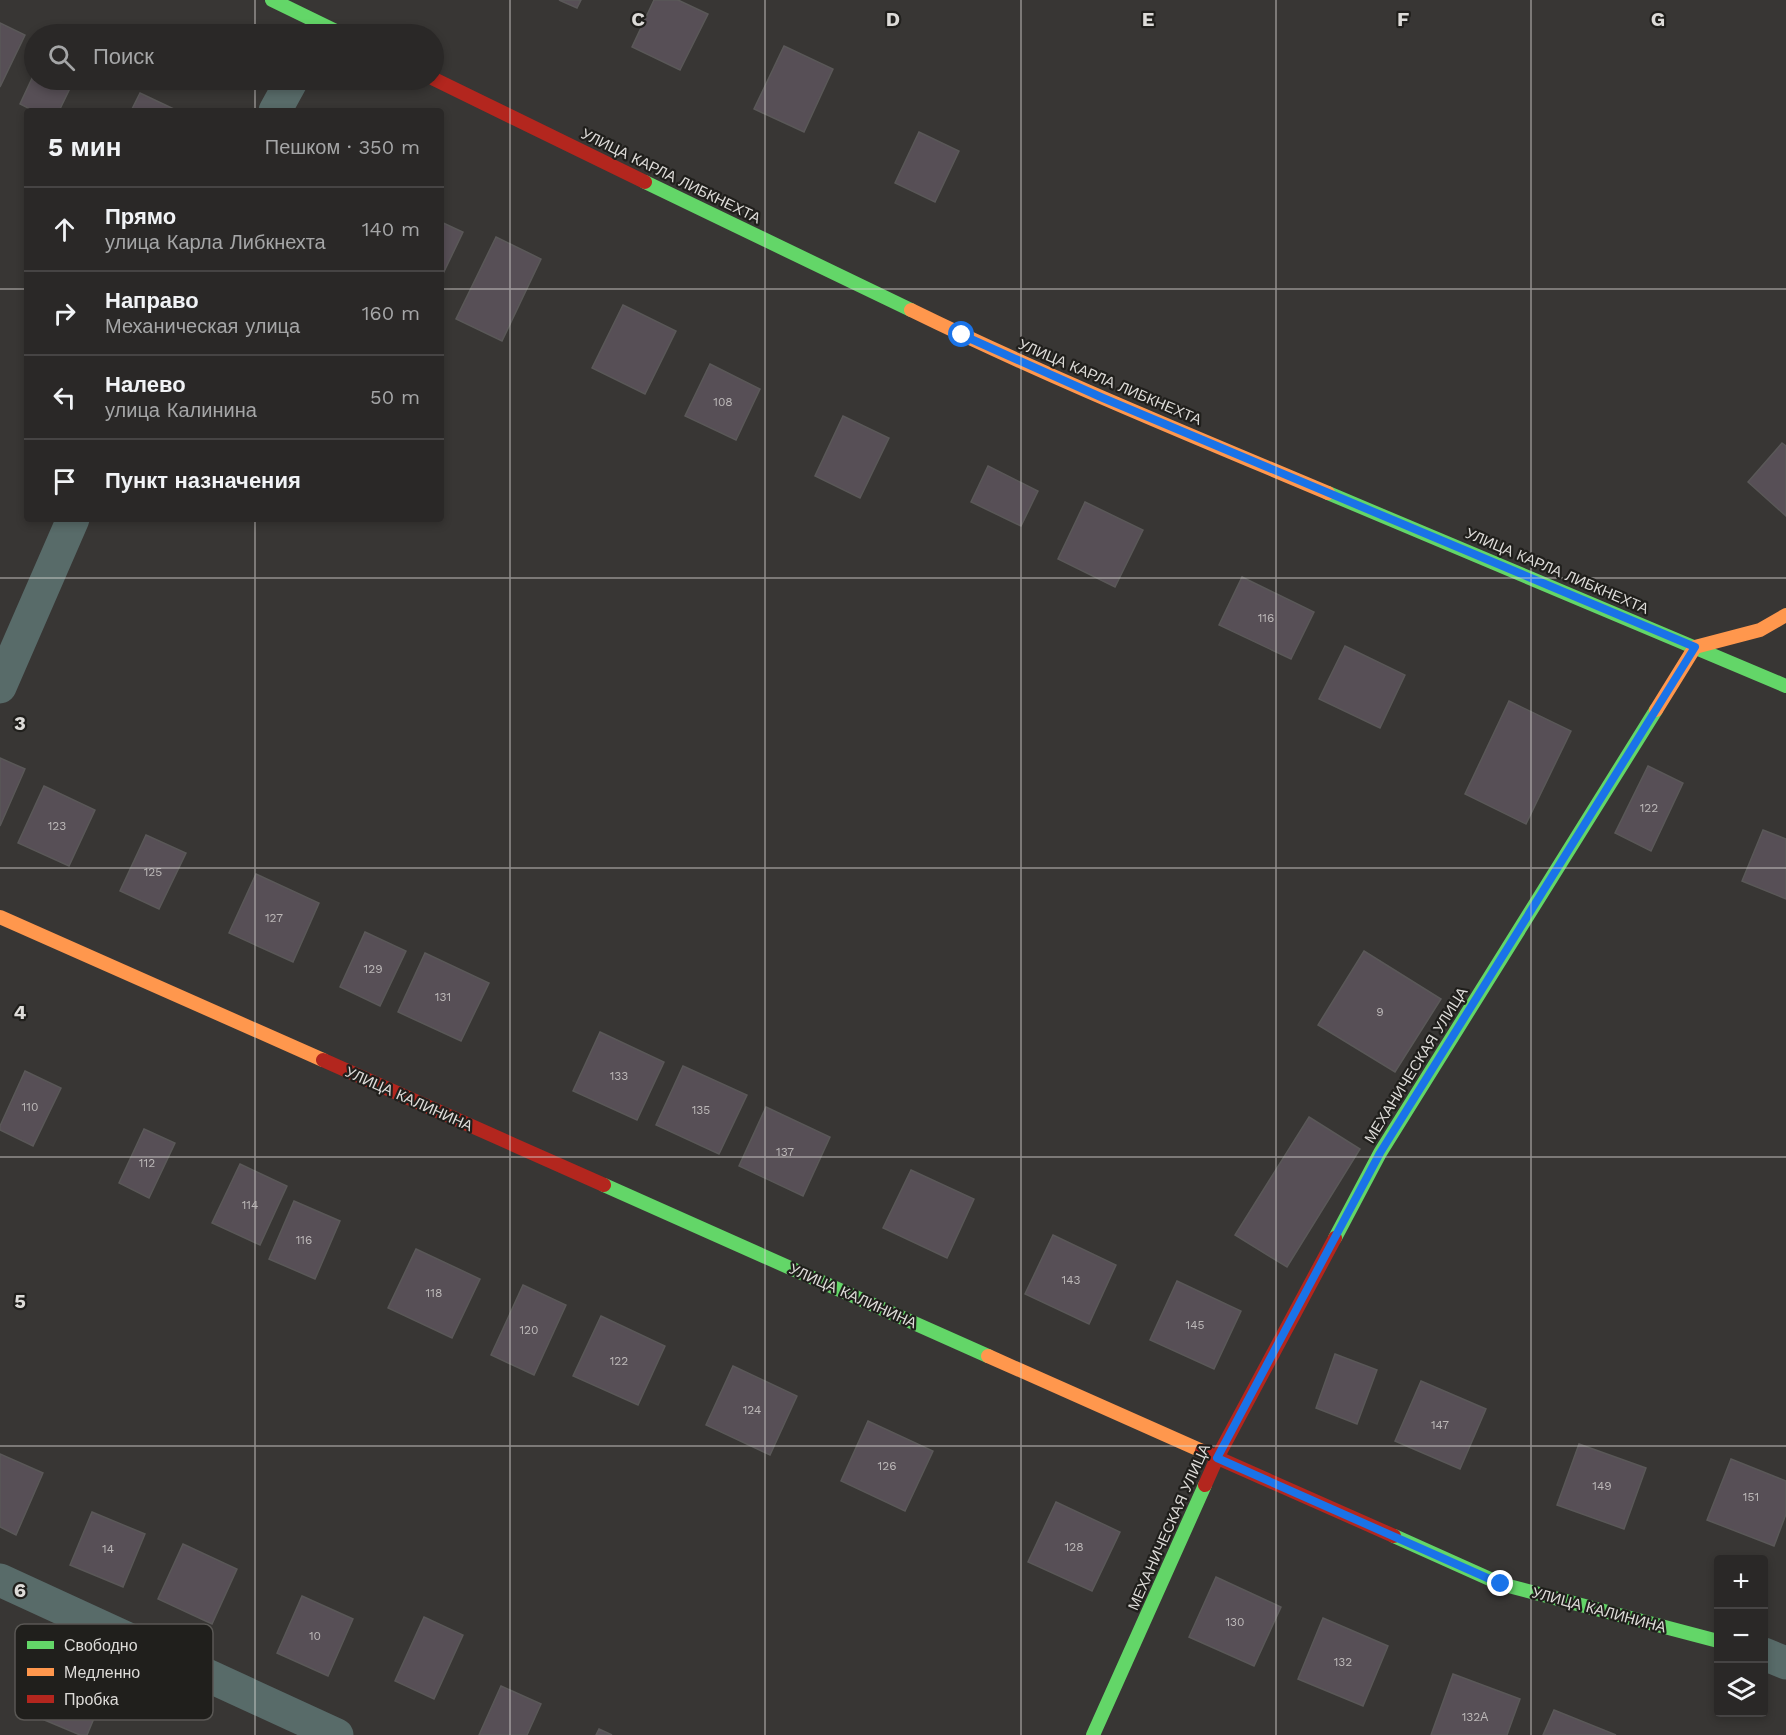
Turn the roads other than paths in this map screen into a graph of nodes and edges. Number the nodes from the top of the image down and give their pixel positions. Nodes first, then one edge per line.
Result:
1 (272, 0) edge
2 (314, 24) edge
3 (444, 84) edge
4 (286, 90) edge
5 (277, 108) edge
6 (72, 522) edge
7 (1786, 615) edge
8 (1695, 647) junction
9 (1786, 686) edge
10 (0, 687) edge
11 (0, 917) edge
12 (1217, 1458) junction
13 (0, 1580) edge
14 (96, 1624) edge
15 (1714, 1640) edge
16 (1768, 1656) edge
17 (1786, 1663) edge
18 (213, 1678) edge
19 (337, 1735) edge
20 (1093, 1735) edge

1 - 2 street
3 - 8 street, УЛИЦА КАРЛА ЛИБКНЕХТА
4 - 5 street
6 - 10 street
7 - 8 street
8 - 9 street, УЛИЦА КАРЛА ЛИБКНЕХТА
8 - 12 street, МЕХАНИЧЕСКАЯ УЛИЦА
11 - 12 street, УЛИЦА КАЛИНИНА
12 - 15 street, УЛИЦА КАЛИНИНА
12 - 20 street, МЕХАНИЧЕСКАЯ УЛИЦА
13 - 14 street
16 - 17 street
18 - 19 street

